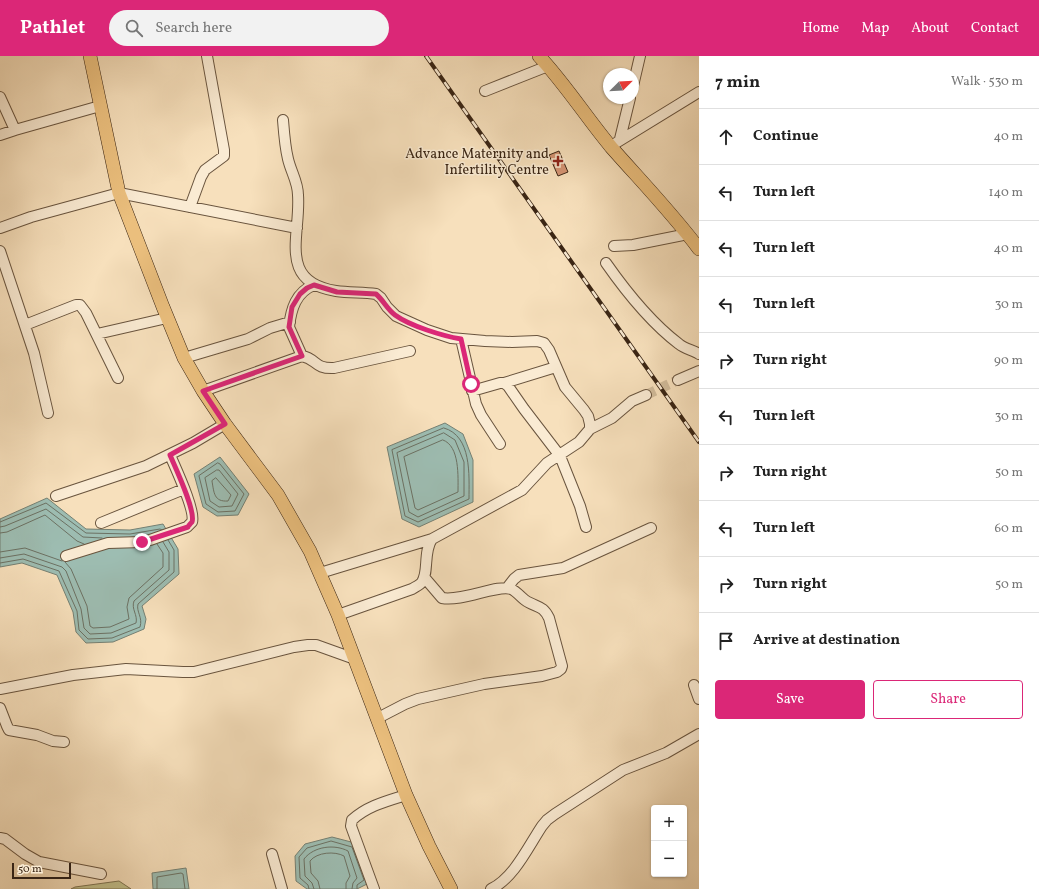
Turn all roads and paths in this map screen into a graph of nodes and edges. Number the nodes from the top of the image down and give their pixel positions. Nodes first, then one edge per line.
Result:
1 (90, 56) edge
2 (207, 56) edge
3 (640, 56) edge
4 (544, 61) edge
5 (637, 68) edge
6 (485, 91) dead end
7 (699, 92) edge
8 (0, 97) edge
9 (628, 104) edge
10 (100, 106) junction
11 (283, 120) dead end
12 (15, 130) junction
13 (0, 135) edge
14 (615, 143) junction
15 (119, 193) junction
16 (190, 207) junction
17 (0, 228) edge
18 (297, 228) junction
19 (688, 234) junction
20 (614, 246) dead end
21 (699, 249) edge
22 (0, 251) edge
23 (606, 263) dead end
24 (314, 285) junction
25 (167, 318) junction
26 (290, 322) junction
27 (25, 325) junction
28 (97, 334) junction
29 (461, 339) junction
30 (410, 351) dead end
31 (699, 354) edge
32 (302, 356) junction
33 (184, 358) junction
34 (556, 367) junction
35 (699, 371) edge
36 (118, 378) dead end
37 (678, 380) tunnel mouth
38 (504, 383) junction
39 (203, 391) junction
40 (472, 391) junction
41 (646, 395) tunnel mouth
42 (48, 413) dead end
43 (225, 424) junction
44 (590, 429) junction
45 (500, 444) dead end
46 (170, 455) junction
47 (560, 456) junction
48 (184, 489) junction
49 (56, 496) dead end
50 (101, 523) dead end
51 (586, 527) dead end
52 (651, 528) dead end
53 (432, 539) junction
54 (66, 556) dead end
55 (320, 573) junction
56 (424, 577) junction
57 (507, 588) junction
58 (338, 615) junction
59 (355, 659) junction
60 (694, 684) dead end
61 (0, 689) edge
62 (699, 699) edge
63 (0, 708) edge
64 (378, 718) junction
65 (699, 734) edge
66 (64, 742) dead end
67 (406, 794) junction
68 (0, 838) edge
69 (272, 854) dead end
70 (101, 874) dead end
71 (282, 889) edge
72 (374, 889) edge
73 (451, 889) edge
74 (492, 889) edge

1 - 10 main road
2 - 16 street
3 - 5 street
4 - 6 street
4 - 14 main road
7 - 14 street
8 - 12 street
9 - 14 street
10 - 12 street
10 - 15 main road
11 - 18 street
12 - 13 street
14 - 19 main road
15 - 16 street
15 - 17 street
15 - 25 main road
16 - 18 street
18 - 24 street
19 - 20 street
19 - 21 main road
22 - 27 street
23 - 31 street
24 - 26 street
24 - 29 street
25 - 28 street
25 - 33 main road
26 - 32 street
26 - 33 street
27 - 28 street
27 - 42 street
28 - 36 street
29 - 34 street
29 - 40 street
30 - 32 street
32 - 39 street
33 - 39 main road
34 - 38 street
34 - 44 street
35 - 37 street
38 - 40 street
38 - 47 street
39 - 43 main road
40 - 45 street
41 - 44 street
43 - 46 street
43 - 55 main road
44 - 47 street
46 - 48 street
46 - 49 street
47 - 51 street
47 - 53 street
48 - 50 street
48 - 54 street
52 - 57 street
53 - 55 street
53 - 56 street
55 - 58 main road
56 - 57 street
56 - 58 street
57 - 64 street
58 - 59 main road
59 - 61 street
59 - 64 main road
60 - 62 street
63 - 66 street
64 - 67 main road
65 - 74 street
67 - 72 street
67 - 73 main road
68 - 70 street
69 - 71 street

